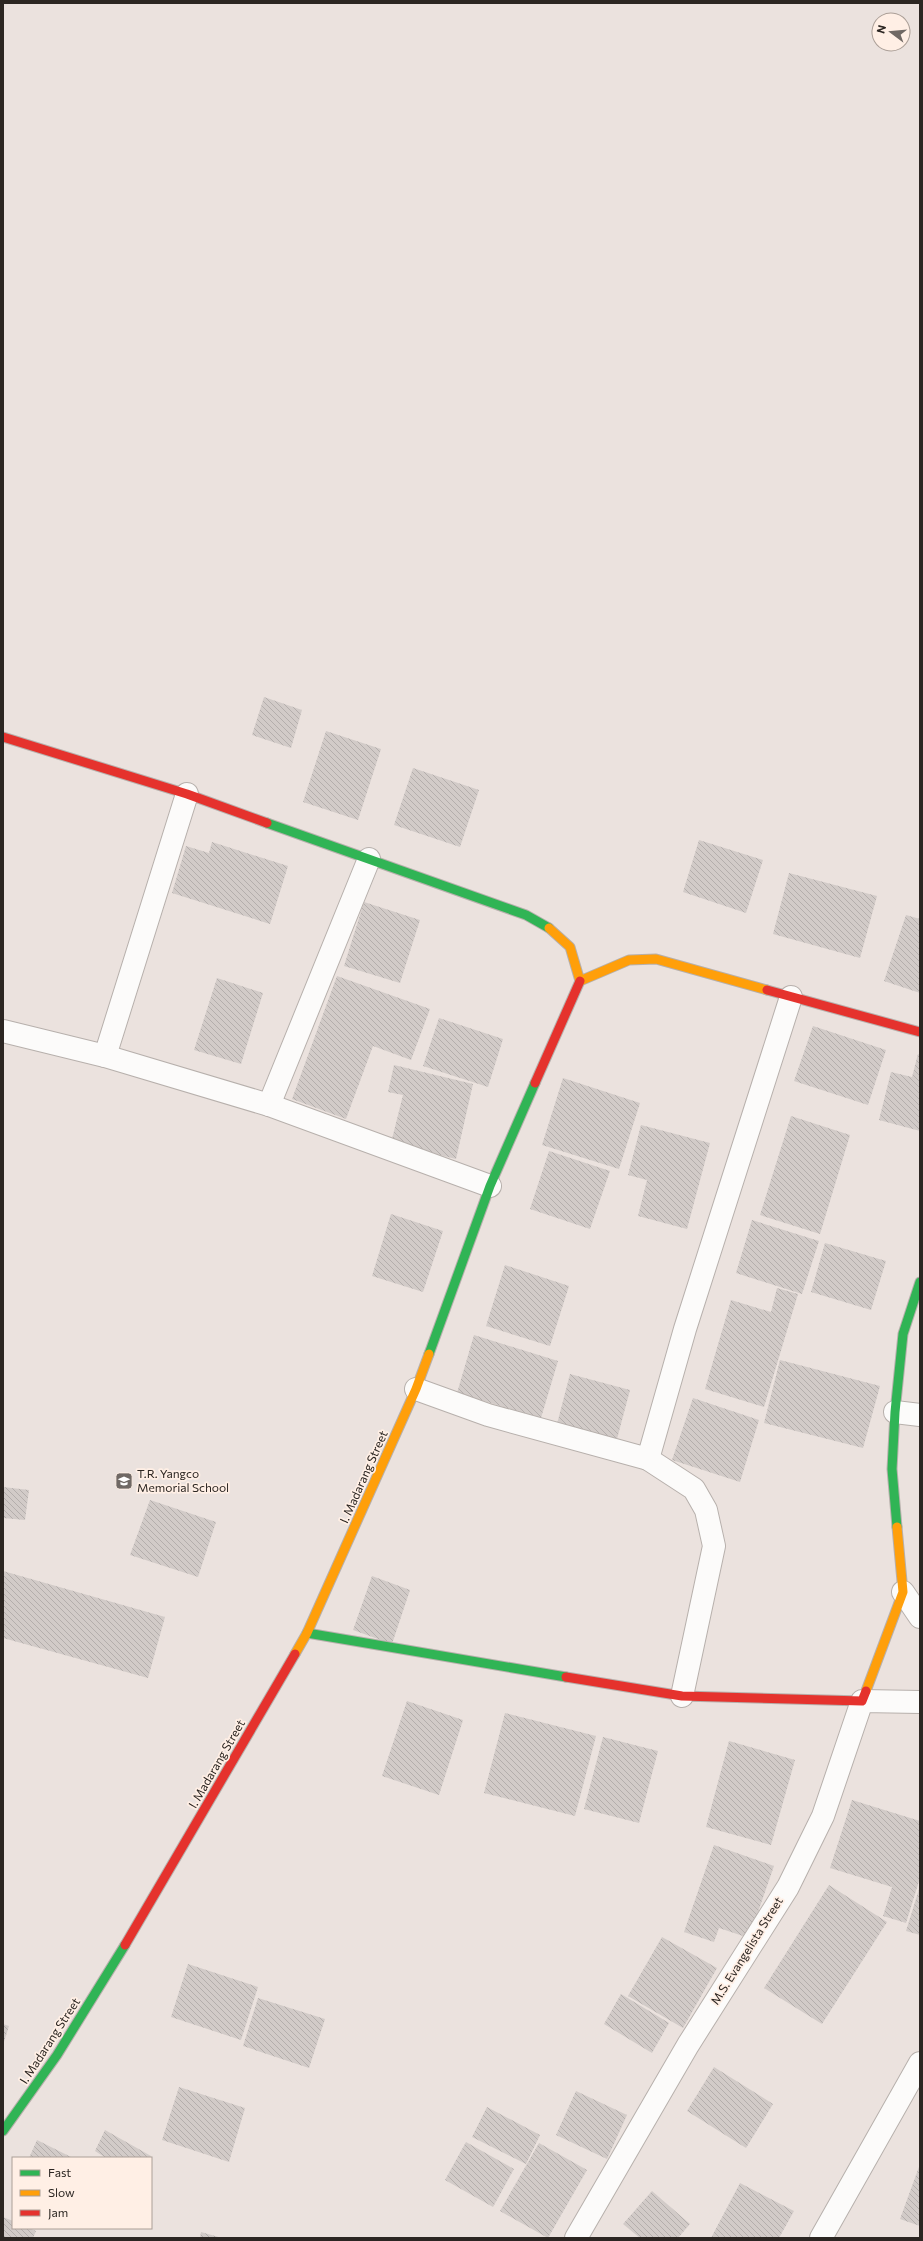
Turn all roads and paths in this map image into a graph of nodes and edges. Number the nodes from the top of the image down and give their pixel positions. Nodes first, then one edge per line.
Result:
1 (3, 737) edge
2 (187, 794) junction
3 (370, 859) junction
4 (580, 982) junction
5 (791, 997) junction
6 (3, 1031) edge
7 (920, 1032) edge
8 (105, 1056) junction
9 (269, 1105) junction
10 (490, 1186) junction
11 (920, 1282) edge
12 (416, 1389) junction
13 (895, 1412) junction
14 (920, 1415) edge
15 (648, 1459) junction
16 (903, 1592) junction
17 (920, 1617) edge
18 (307, 1633) junction
19 (682, 1696) junction
20 (862, 1701) junction
21 (920, 1702) edge
22 (920, 2065) edge
23 (3, 2131) edge
24 (576, 2238) edge
25 (821, 2238) edge

1 - 2 street
2 - 3 street
2 - 8 street
3 - 4 street
3 - 9 street
4 - 5 street
4 - 10 street, I. Madarang Street
5 - 7 street
5 - 15 street
6 - 8 street
8 - 9 street
9 - 10 street
10 - 12 street, I. Madarang Street
11 - 13 street
12 - 15 street
12 - 18 street, I. Madarang Street
13 - 14 street
13 - 16 street
15 - 19 street
16 - 17 street
16 - 20 street
18 - 19 street
18 - 23 street, I. Madarang Street
19 - 20 street
20 - 21 street
20 - 24 street, M.S. Evangelista Street
22 - 25 street

